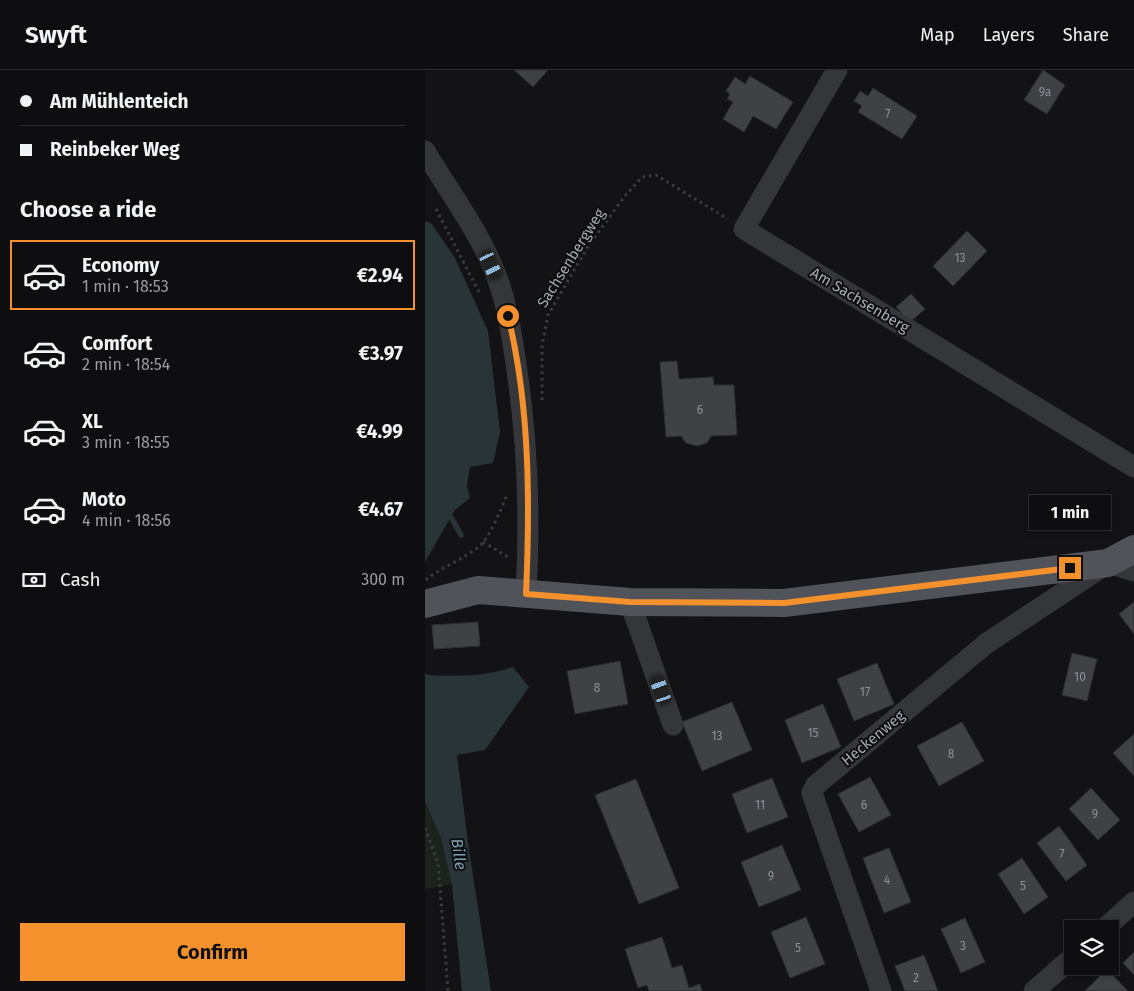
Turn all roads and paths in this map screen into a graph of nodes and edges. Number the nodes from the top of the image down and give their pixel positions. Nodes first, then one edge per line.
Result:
1 (837, 70) edge
2 (425, 151) edge
3 (439, 175) junction
4 (744, 229) junction
5 (482, 298) dead end
6 (542, 406) dead end
7 (1134, 467) edge
8 (511, 488) dead end
9 (1134, 549) edge
10 (1108, 564) junction
11 (1134, 571) edge
12 (425, 580) edge
13 (526, 594) junction
14 (630, 602) junction
15 (425, 604) edge
16 (673, 725) dead end
17 (425, 828) edge
18 (1134, 902) edge
19 (1114, 920) edge
20 (1064, 965) edge
21 (448, 991) edge
22 (881, 991) edge
23 (1034, 991) edge

1 - 4 street
2 - 3 street
3 - 5 path
3 - 13 street
4 - 6 path, Sachsenbergweg
4 - 7 street, Am Sachsenberg
8 - 12 path
9 - 10 main road
10 - 11 street
10 - 14 main road
10 - 22 street, Heckenweg
13 - 14 main road
13 - 15 main road
14 - 16 street
17 - 21 path
18 - 19 street
20 - 23 street

